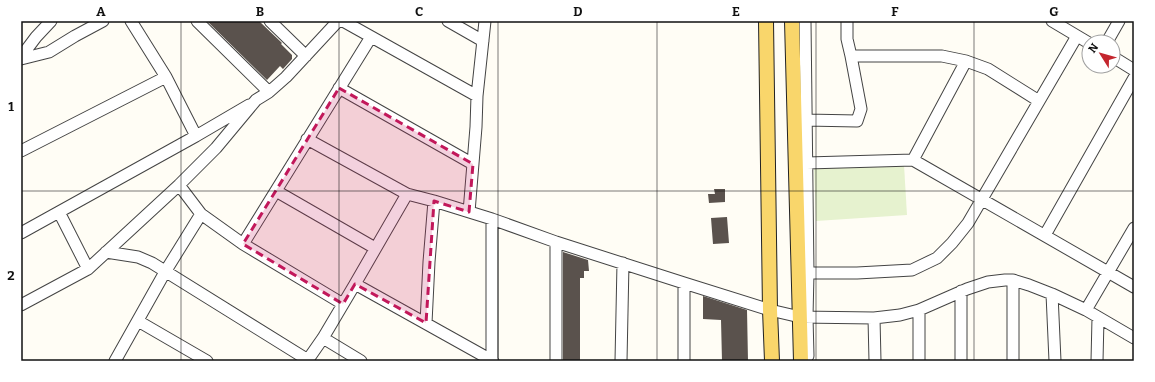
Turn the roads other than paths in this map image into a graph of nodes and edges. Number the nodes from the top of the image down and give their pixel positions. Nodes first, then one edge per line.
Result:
1 (51, 21) edge
2 (103, 21) edge
3 (131, 21) edge
4 (197, 21) edge
5 (270, 21) edge
6 (338, 21) edge
7 (344, 21) edge
8 (448, 21) edge
9 (485, 21) edge
10 (766, 21) edge
11 (792, 21) edge
12 (805, 21) edge
13 (847, 21) edge
14 (1052, 21) edge
15 (1119, 21) edge
16 (1112, 34) edge
17 (1077, 36) junction
18 (371, 37) junction
19 (1081, 38) edge
20 (483, 41) junction
21 (306, 56) junction
22 (851, 56) junction
23 (21, 58) edge
24 (966, 61) junction
25 (1121, 62) edge
26 (1134, 70) edge
27 (166, 77) junction
28 (1134, 78) edge
29 (339, 88) junction
30 (270, 92) junction
31 (478, 96) junction
32 (256, 100) junction
33 (1039, 101) junction
34 (806, 120) junction
35 (196, 136) junction
36 (307, 139) junction
37 (21, 151) edge
38 (913, 160) junction
39 (807, 163) junction
40 (473, 164) junction
41 (179, 184) junction
42 (276, 191) junction
43 (407, 194) junction
44 (982, 200) junction
45 (434, 201) junction
46 (59, 212) junction
47 (469, 212) junction
48 (201, 214) junction
49 (492, 219) junction
50 (1134, 228) edge
51 (21, 233) edge
52 (1045, 235) junction
53 (556, 242) junction
54 (243, 244) junction
55 (375, 248) junction
56 (106, 252) junction
57 (623, 263) junction
58 (88, 269) junction
59 (165, 272) junction
60 (1108, 272) junction
61 (808, 273) junction
62 (1013, 280) junction
63 (684, 283) junction
64 (355, 284) junction
65 (1134, 287) edge
66 (961, 291) junction
67 (1052, 294) junction
68 (343, 304) junction
69 (21, 305) edge
70 (770, 310) junction
71 (919, 310) junction
72 (1086, 310) junction
73 (803, 317) junction
74 (874, 318) junction
75 (1098, 318) junction
76 (138, 321) junction
77 (426, 323) junction
78 (323, 338) junction
79 (1134, 338) edge
80 (308, 360) edge
81 (115, 361) edge
82 (207, 361) edge
83 (360, 361) edge
84 (492, 361) edge
85 (556, 361) edge
86 (621, 361) edge
87 (684, 361) edge
88 (772, 361) edge
89 (801, 361) edge
90 (808, 361) edge
91 (875, 361) edge
92 (919, 361) edge
93 (962, 361) edge
94 (1013, 361) edge
95 (1055, 361) edge
96 (1097, 361) edge

1 - 23 street
2 - 23 street
3 - 27 street
4 - 30 street
5 - 21 street
6 - 21 street
7 - 18 street
8 - 20 street
9 - 20 street
10 - 70 main road
11 - 73 main road
12 - 34 street
13 - 22 street
14 - 17 street
15 - 16 street
17 - 19 street
17 - 33 street
18 - 29 street
18 - 31 street
20 - 31 street
21 - 30 street
22 - 24 street
22 - 34 street
24 - 33 street
24 - 38 street
25 - 26 street
27 - 35 street
27 - 37 street
28 - 52 street
29 - 36 street
29 - 40 street
30 - 32 street
31 - 40 street
32 - 35 street
32 - 41 street
33 - 44 street
34 - 39 street
35 - 46 street
36 - 42 street
36 - 43 street
38 - 39 street
38 - 44 street
39 - 61 street
40 - 47 street
41 - 48 street
41 - 56 street
42 - 54 street
42 - 55 street
43 - 45 street
43 - 55 street
44 - 52 street
44 - 61 street
45 - 47 street
45 - 77 street
46 - 51 street
46 - 58 street
47 - 49 street
48 - 54 street
48 - 59 street
49 - 53 street
49 - 84 street
50 - 60 street
52 - 60 street
53 - 57 street
53 - 85 street
54 - 68 street
55 - 64 street
56 - 58 street
56 - 59 street
57 - 63 street
57 - 86 street
58 - 69 street
59 - 76 street
59 - 80 street
60 - 65 street
60 - 72 street
61 - 73 street
62 - 66 street
62 - 67 street
62 - 94 street
63 - 70 street
63 - 87 street
64 - 68 street
64 - 77 street
66 - 71 street
66 - 93 street
67 - 72 street
67 - 95 street
68 - 78 street
70 - 73 street
70 - 88 main road
71 - 74 street
71 - 92 street
72 - 75 street
73 - 74 street
73 - 89 main road
73 - 90 street
74 - 91 street
75 - 79 street
75 - 96 street
76 - 81 street
76 - 82 street
77 - 84 street
78 - 80 street
78 - 83 street

